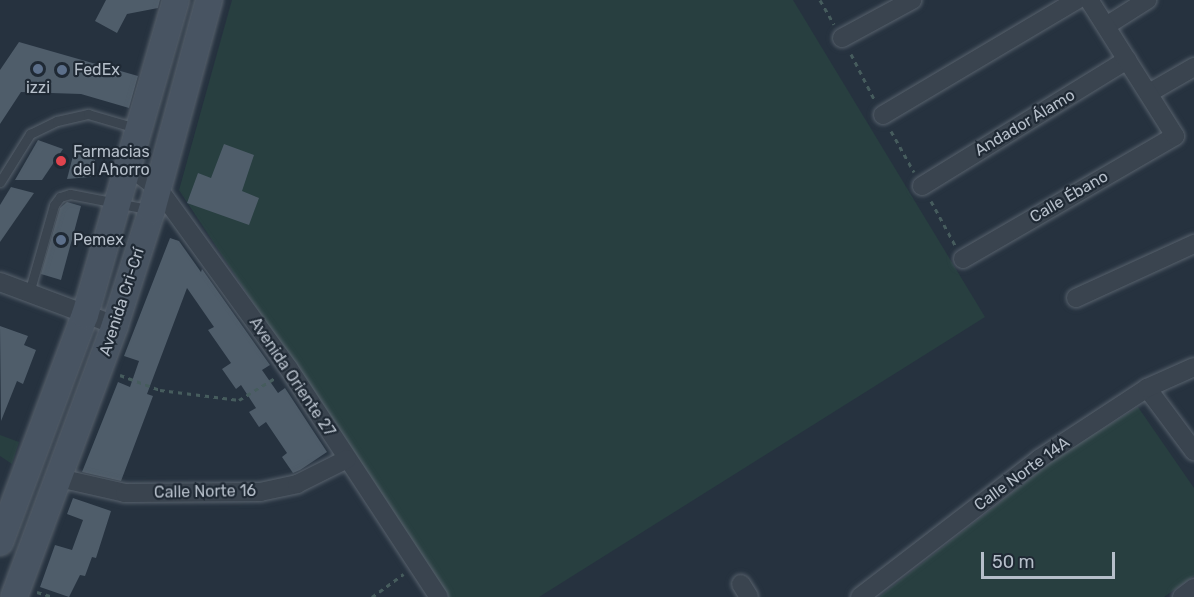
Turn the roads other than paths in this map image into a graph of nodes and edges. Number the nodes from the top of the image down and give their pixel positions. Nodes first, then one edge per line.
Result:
1 (176, 0) edge
2 (209, 0) edge
3 (912, 0) edge
4 (1077, 0) edge
5 (1089, 0) edge
6 (1147, 0) edge
7 (1106, 26) junction
8 (842, 38) dead end
9 (1127, 60) junction
10 (1194, 67) edge
11 (1149, 93) junction
12 (882, 115) dead end
13 (141, 129) junction
14 (130, 168) junction
15 (0, 182) edge
16 (922, 186) dead end
17 (155, 199) junction
18 (121, 201) junction
19 (1194, 243) edge
20 (963, 259) dead end
21 (0, 282) edge
22 (29, 293) junction
23 (1076, 298) dead end
24 (85, 315) junction
25 (115, 325) junction
26 (1194, 368) edge
27 (1147, 388) junction
28 (1194, 451) edge
29 (346, 459) junction
30 (59, 478) junction
31 (0, 542) edge
32 (1194, 588) edge
33 (14, 597) edge
34 (440, 597) edge
35 (860, 597) edge
36 (1182, 597) edge

1 - 13 main road, Avenida Cri-Crí
2 - 17 main road, Avenida Cri-Crí
3 - 8 street
4 - 12 street
5 - 7 street
6 - 7 street
7 - 9 street
9 - 11 street
9 - 16 street, Andador Álamo
10 - 11 street
11 - 20 street, Calle Ébano
13 - 14 main road, Avenida Cri-Crí
13 - 15 lane
14 - 17 street, Avenida Oriente 27
14 - 18 main road, Avenida Cri-Crí
17 - 18 lane
17 - 25 main road, Avenida Cri-Crí
17 - 29 street, Avenida Oriente 27
18 - 22 lane
18 - 24 main road, Avenida Cri-Crí
19 - 23 street
21 - 22 street
22 - 24 street
24 - 25 street
24 - 31 main road, Avenida Cri-Crí
25 - 30 main road, Avenida Cri-Crí
26 - 27 street, Calle Norte 14A
27 - 28 street
27 - 35 street, Calle Norte 14A
29 - 30 street, Calle Norte 16
29 - 34 street, Avenida Oriente 27
30 - 33 main road, Avenida Cri-Crí
32 - 36 street

